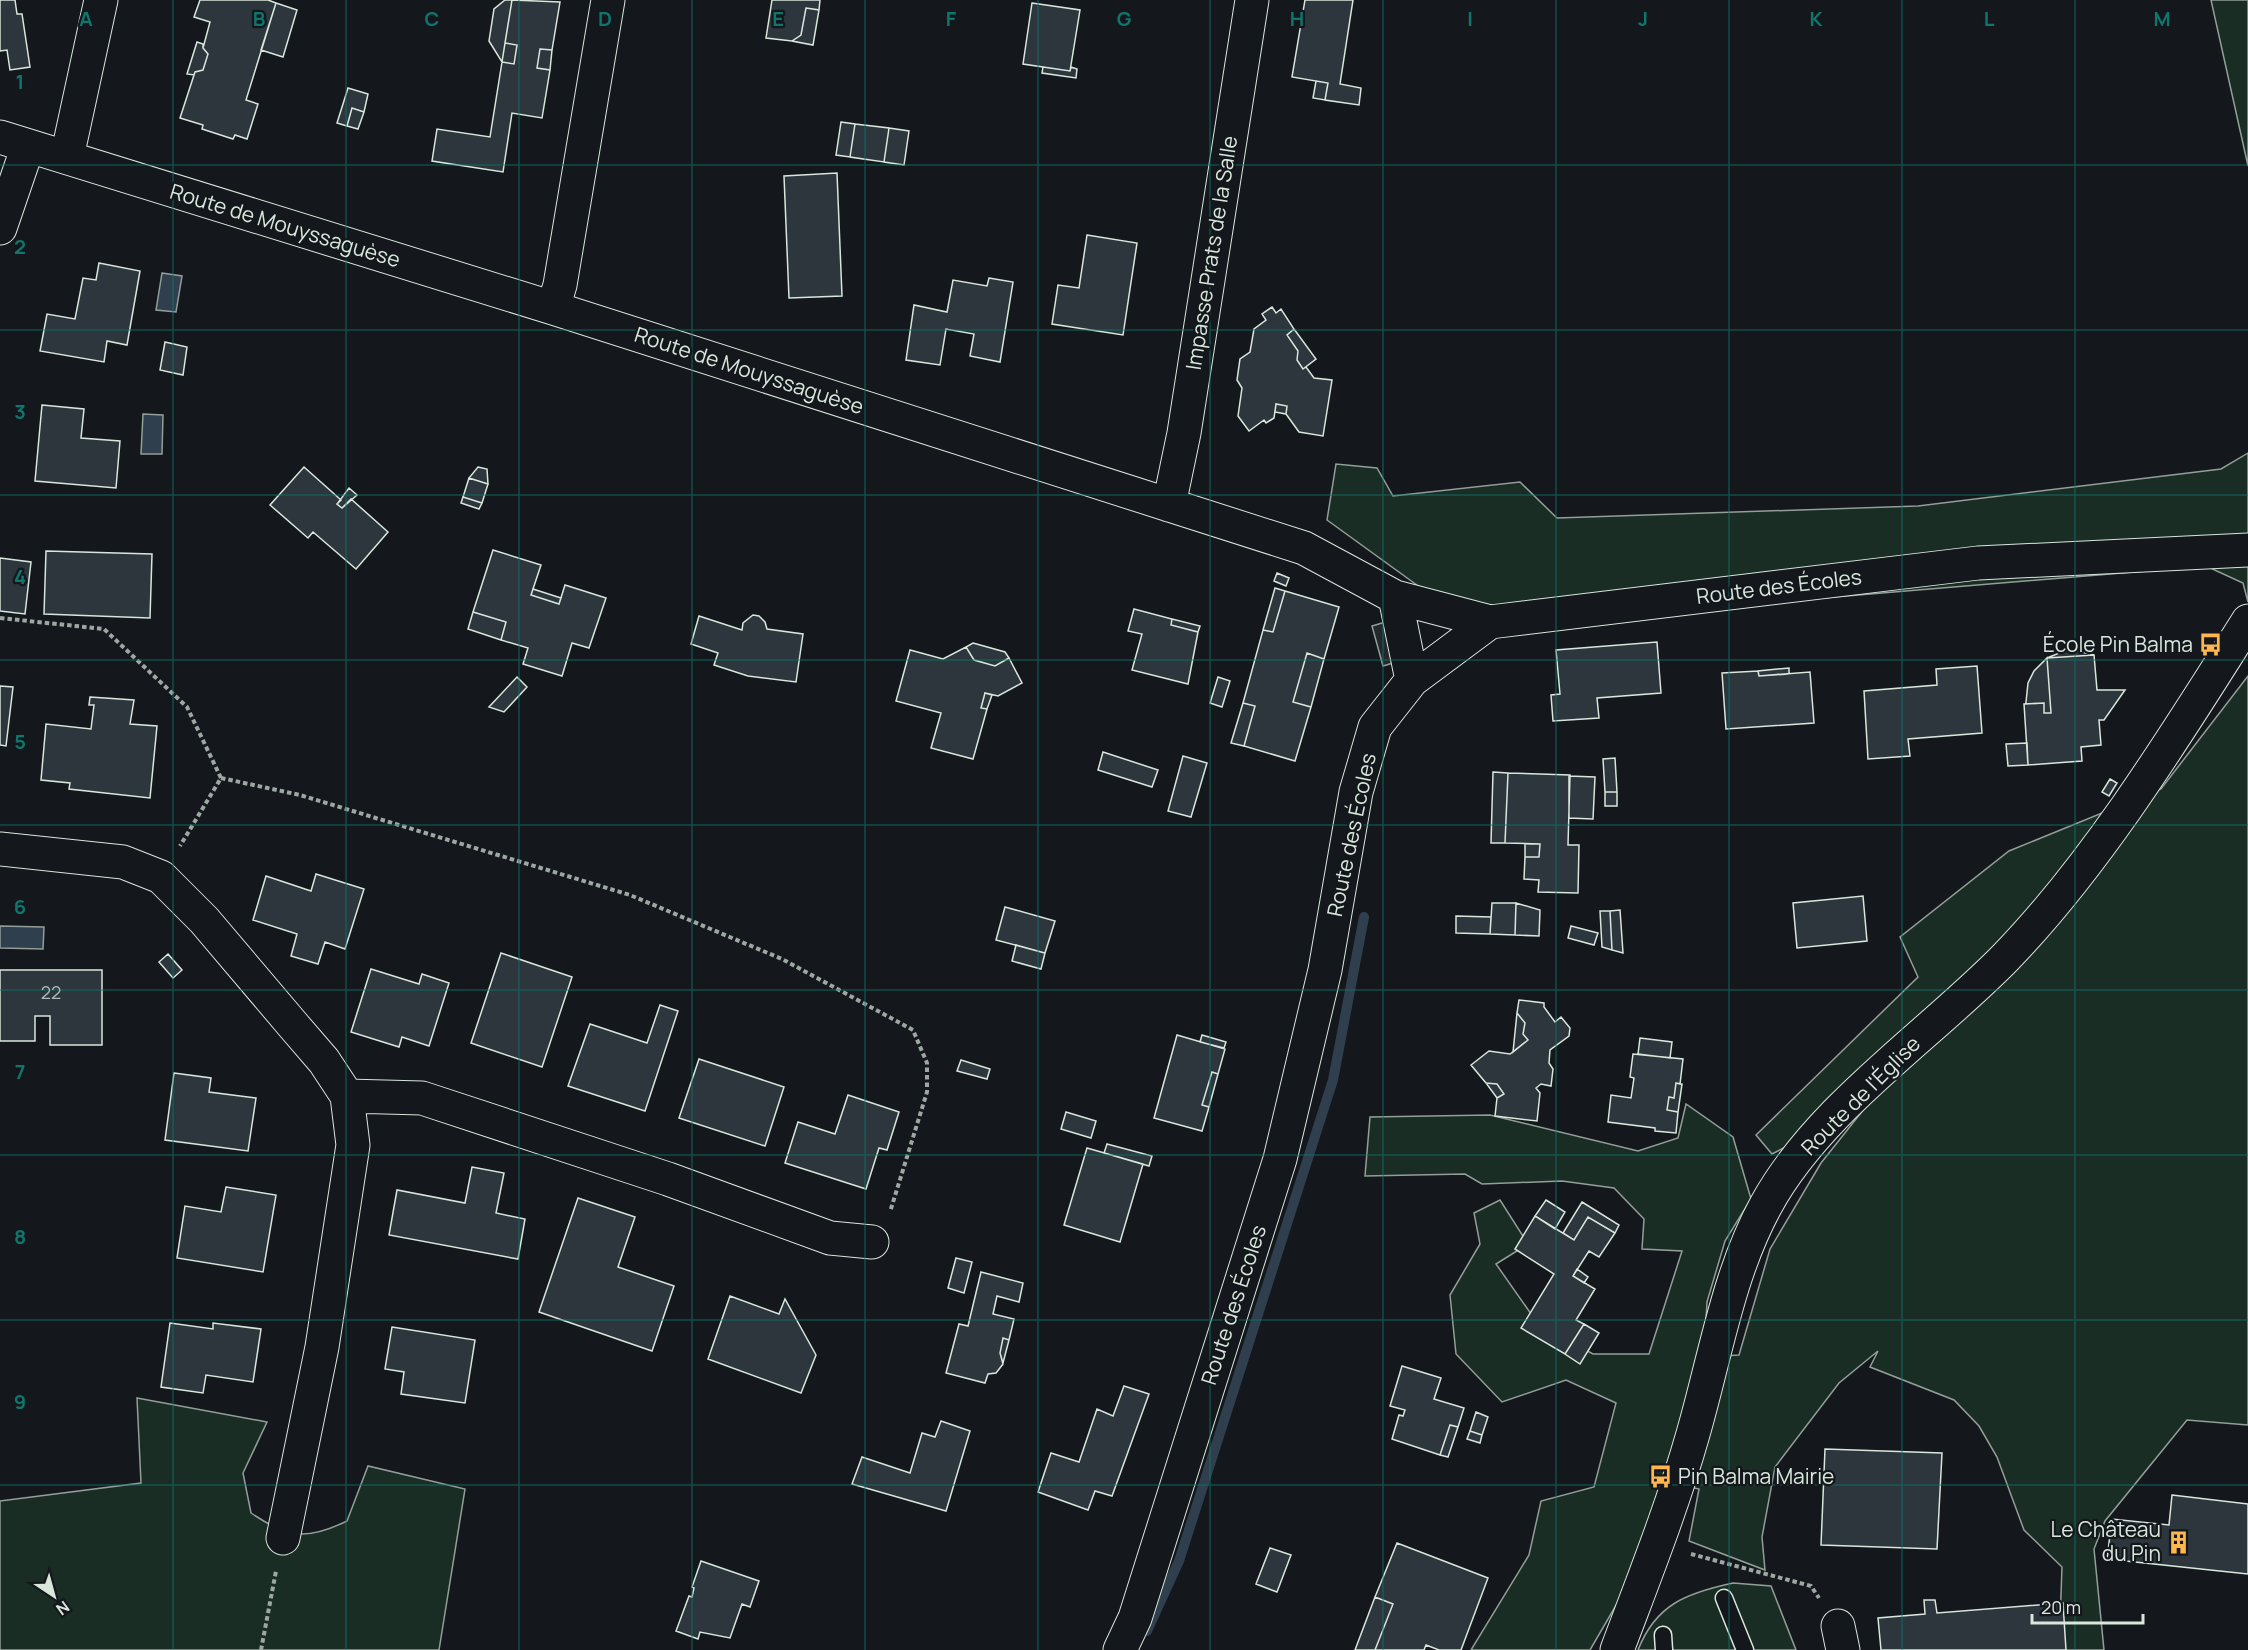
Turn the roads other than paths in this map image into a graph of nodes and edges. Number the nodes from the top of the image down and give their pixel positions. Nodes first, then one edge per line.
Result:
1 (101, 0) edge
2 (608, 0) edge
3 (1252, 0) edge
4 (14, 142) edge
5 (66, 157) junction
6 (0, 228) edge
7 (553, 308) junction
8 (1169, 505) junction
9 (2248, 550) edge
10 (1395, 597) junction
11 (2248, 621) edge
12 (1490, 622) junction
13 (1412, 680) junction
14 (0, 849) edge
15 (347, 1095) junction
16 (872, 1242) road end
17 (283, 1538) road end
18 (1724, 1598) dead end
19 (1120, 1650) edge
20 (1617, 1650) edge
21 (1745, 1650) edge

1 - 5 street
2 - 7 street
3 - 8 street, Impasse Prats de la Salle
4 - 5 street, Route de Mouyssaguèse
4 - 6 street
5 - 7 street, Route de Mouyssaguèse
7 - 8 street, Route de Mouyssaguèse
8 - 10 street, Route de Mouyssaguèse
9 - 12 street, Route des Écoles
10 - 12 street, Route de Mouyssaguèse
10 - 13 street
11 - 20 street, Route de l'Église
12 - 13 street, Route des Écoles
13 - 19 street, Route des Écoles
14 - 15 street
15 - 16 street
15 - 17 street
18 - 21 lane

